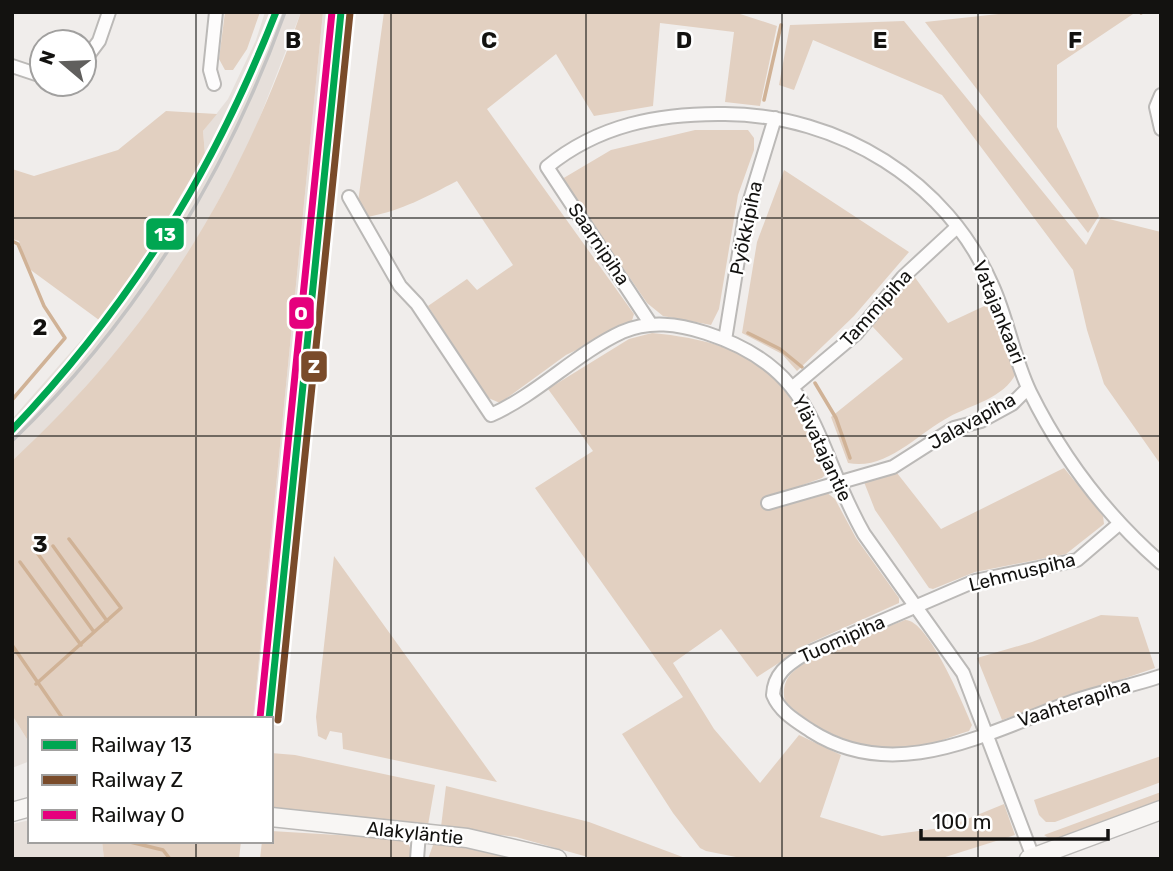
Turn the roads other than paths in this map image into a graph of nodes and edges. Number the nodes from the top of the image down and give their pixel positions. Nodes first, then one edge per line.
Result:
1 (109, 12) edge
2 (216, 12) edge
3 (98, 42) edge
4 (214, 84) dead end
5 (1161, 95) edge
6 (775, 117) junction
7 (1161, 129) edge
8 (547, 167) joint
9 (349, 197) dead end
10 (957, 227) junction
11 (650, 323) junction
12 (725, 340) junction
13 (793, 387) junction
14 (1028, 388) junction
15 (838, 481) junction
16 (768, 503) dead end
17 (1119, 524) junction
18 (1161, 563) edge
19 (917, 606) junction
20 (1161, 676) edge
21 (988, 733) junction
22 (1161, 810) edge
23 (273, 817) edge
24 (419, 833) junction
25 (1031, 858) edge
26 (416, 859) edge
27 (557, 859) edge

1 - 3 street
2 - 4 street
5 - 7 street
6 - 8 street, Vatajankaari
6 - 10 street, Vatajankaari
6 - 12 street, Pyökkipiha
8 - 11 street, Saarnipiha
9 - 11 street, Ylävatajantie
10 - 13 street, Tammipiha
10 - 14 street, Vatajankaari
11 - 12 street, Ylävatajantie
12 - 13 street, Ylävatajantie
13 - 15 street, Ylävatajantie
14 - 15 street, Jalavapiha
14 - 17 street, Vatajankaari
15 - 16 street, Jalavapiha
15 - 19 street, Ylävatajantie
17 - 18 street, Vatajankaari
17 - 19 street, Lehmuspiha
19 - 21 street, Ylävatajantie
19 - 21 street, Tuomipiha
20 - 21 street, Vaahterapiha
21 - 25 street, Ylävatajantie
22 - 25 street
23 - 24 street, Alakyläntie
24 - 26 street
24 - 27 street, Alakyläntie

